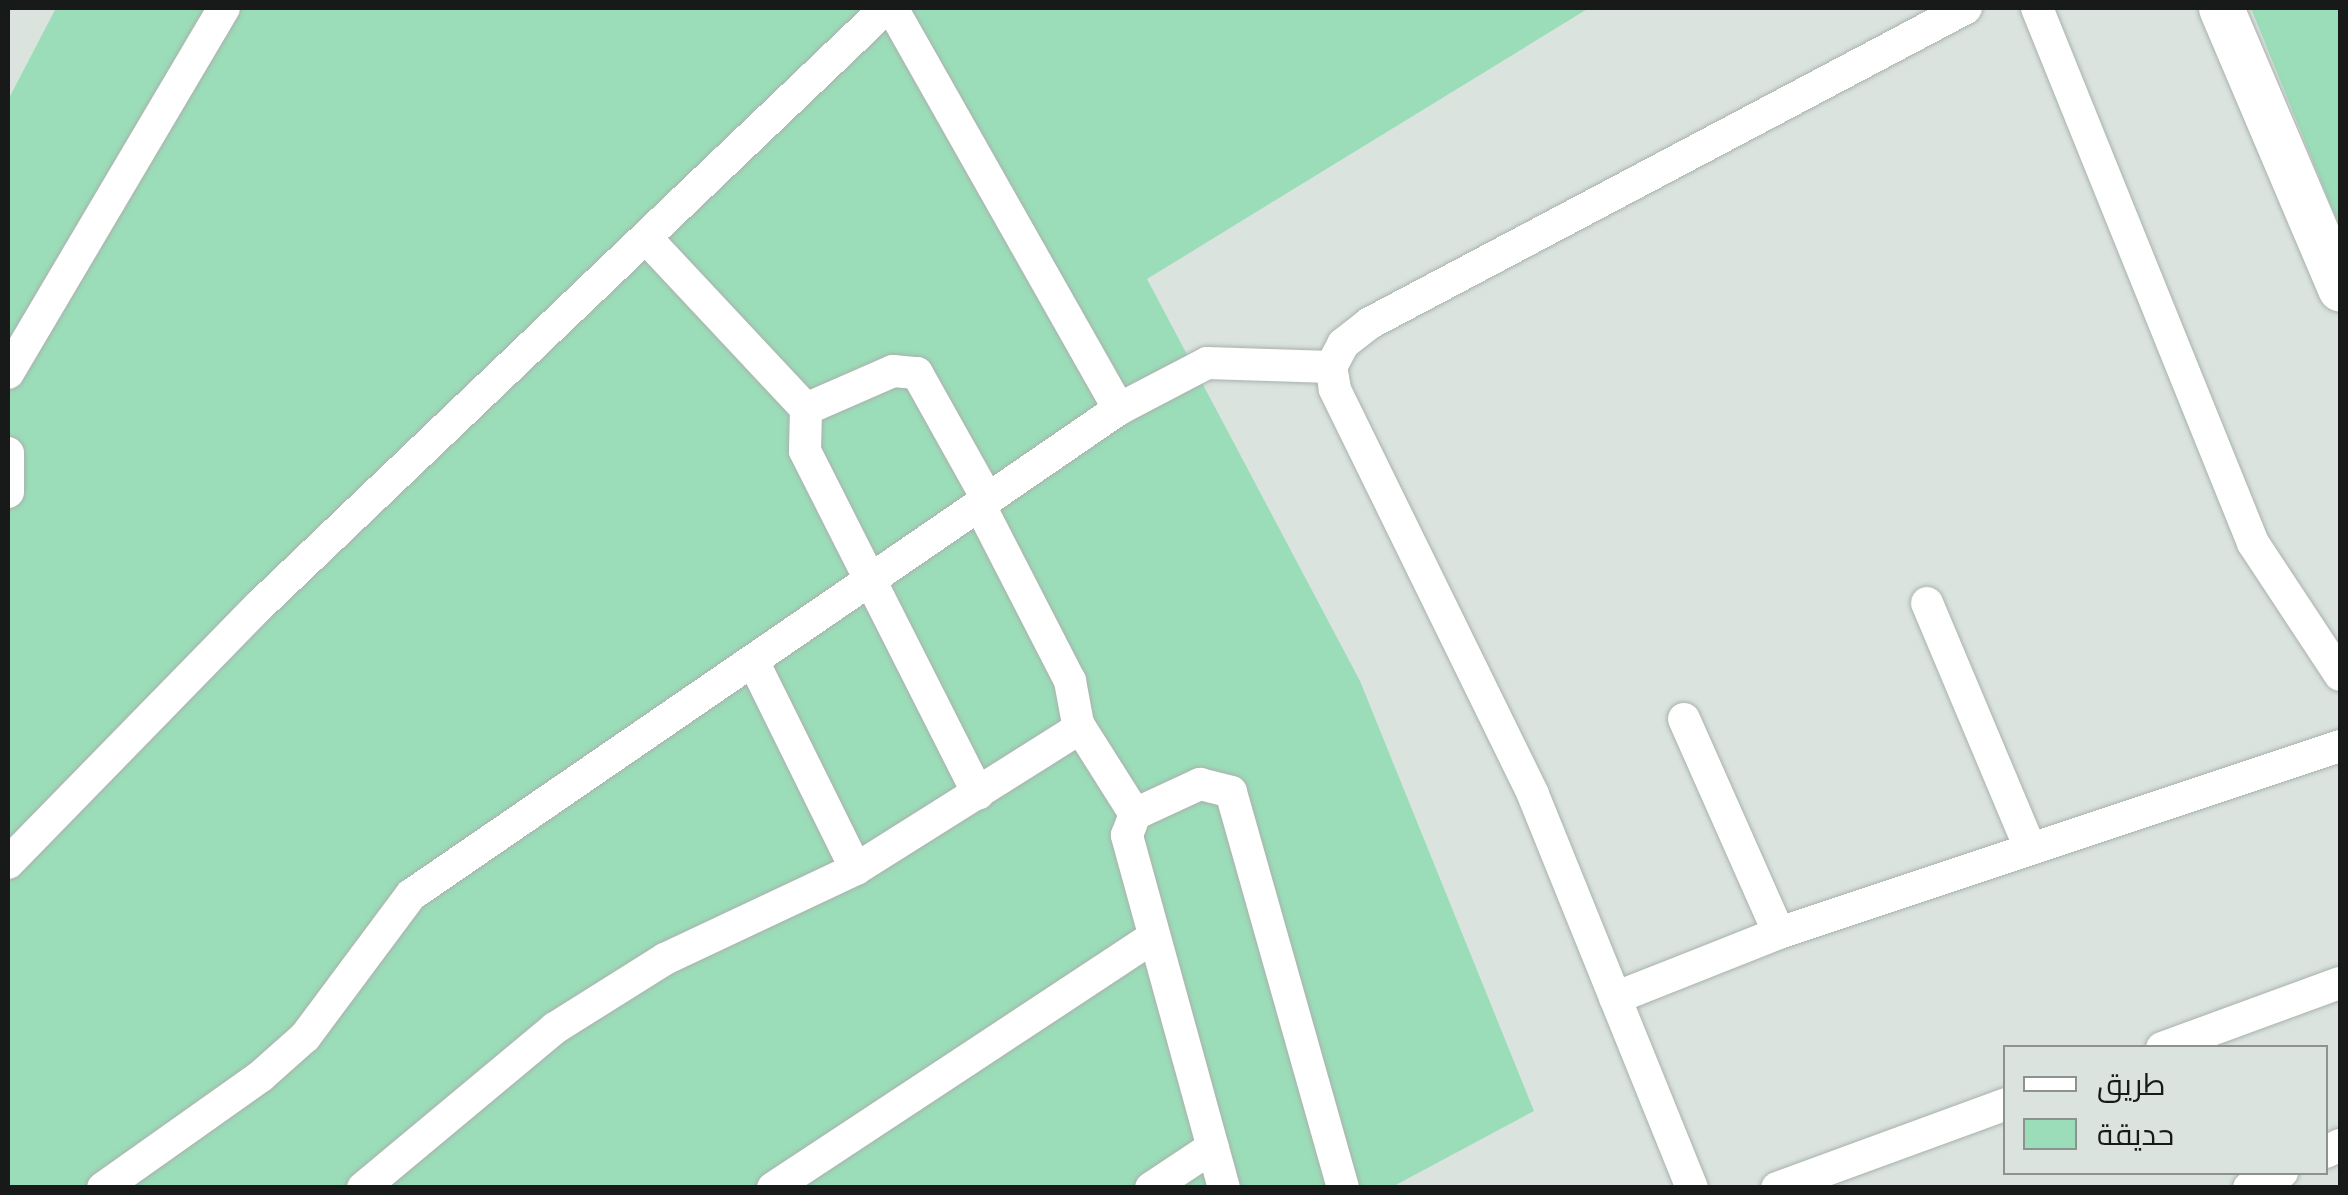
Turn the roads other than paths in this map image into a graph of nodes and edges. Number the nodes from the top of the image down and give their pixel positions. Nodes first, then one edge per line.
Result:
1 (224, 8) edge
2 (889, 8) edge
3 (1966, 8) edge
4 (2038, 8) edge
5 (2221, 8) edge
6 (648, 240) junction
7 (2340, 288) edge
8 (1331, 367) junction
9 (8, 373) edge
10 (1119, 408) junction
11 (806, 409) junction
12 (8, 453) edge
13 (8, 492) edge
14 (984, 503) junction
15 (869, 580) junction
16 (1927, 603) dead end
17 (754, 663) junction
18 (2340, 675) edge
19 (1684, 719) dead end
20 (1078, 724) junction
21 (2340, 746) edge
22 (978, 794) junction
23 (1135, 814) junction
24 (2030, 848) junction
25 (8, 863) edge
26 (856, 870) junction
27 (1779, 932) junction
28 (1154, 937) junction
29 (2340, 983) edge
30 (1615, 998) junction
31 (2170, 1045) edge
32 (2003, 1105) edge
33 (1213, 1147) junction
34 (2276, 1175) edge
35 (119, 1183) edge
36 (363, 1188) edge
37 (773, 1188) edge
38 (1151, 1188) edge
39 (1224, 1188) edge
40 (1343, 1188) edge
41 (1692, 1188) edge
42 (1777, 1188) edge
43 (2249, 1188) edge

1 - 9 street
2 - 6 street
2 - 10 street
3 - 8 street
4 - 18 street
5 - 7 street
6 - 11 street
6 - 25 street
8 - 10 street
8 - 30 street
10 - 14 street
11 - 14 street
11 - 15 street
12 - 13 street
14 - 15 street
14 - 20 street
15 - 17 street
15 - 22 street
16 - 24 street
17 - 26 street
17 - 35 street
19 - 27 street
20 - 22 street
20 - 23 street
21 - 24 street
22 - 26 street
23 - 28 street
23 - 40 street
24 - 27 street
26 - 36 street
27 - 30 street
28 - 33 street
28 - 37 street
29 - 31 street
30 - 41 street
32 - 42 street
33 - 38 street
33 - 39 street
34 - 43 street

